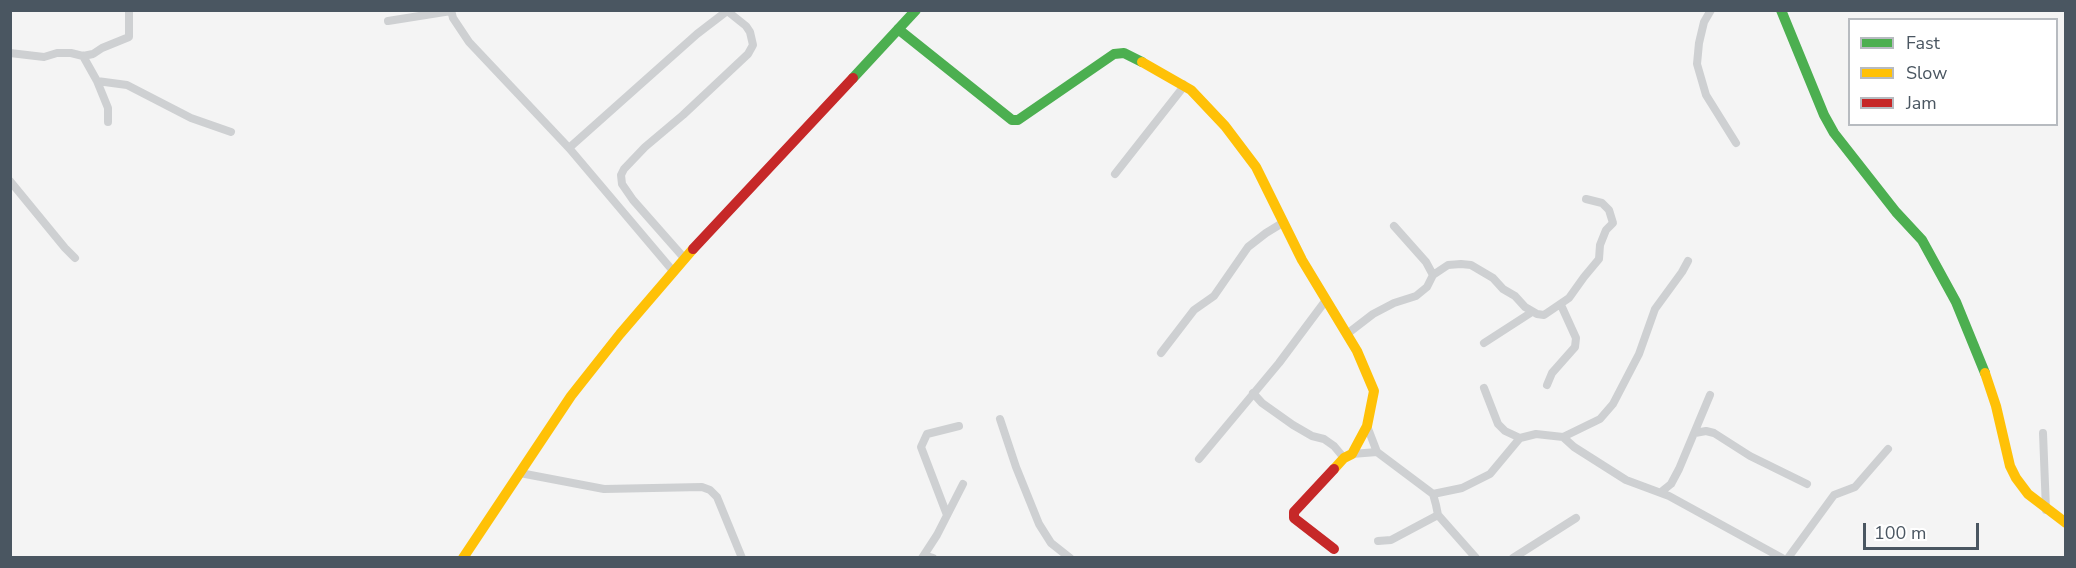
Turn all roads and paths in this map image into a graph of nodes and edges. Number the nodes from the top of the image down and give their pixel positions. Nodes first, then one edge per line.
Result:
1 (129, 10) edge
2 (916, 10) edge
3 (1711, 10) edge
4 (1781, 10) edge
5 (451, 11) edge
6 (727, 11) edge
7 (388, 21) dead end
8 (898, 29) junction
9 (10, 53) edge
10 (83, 56) junction
11 (97, 81) junction
12 (1183, 84) junction
13 (108, 122) dead end
14 (231, 132) dead end
15 (1736, 143) dead end
16 (569, 148) junction
17 (1115, 174) dead end
18 (10, 180) edge
19 (1586, 200) dead end
20 (1284, 222) junction
21 (1394, 226) dead end
22 (75, 258) dead end
23 (685, 259) junction
24 (1688, 261) dead end
25 (674, 271) junction
26 (1434, 275) junction
27 (1326, 300) junction
28 (1561, 305) junction
29 (1532, 312) junction
30 (1347, 334) junction
31 (1484, 343) dead end
32 (1161, 353) dead end
33 (1547, 385) dead end
34 (1484, 388) dead end
35 (1253, 393) junction
36 (1710, 395) dead end
37 (1000, 419) dead end
38 (959, 426) dead end
39 (1366, 426) junction
40 (2043, 433) dead end
41 (1695, 434) junction
42 (1563, 437) junction
43 (1520, 438) junction
44 (1888, 449) dead end
45 (1377, 452) junction
46 (1348, 456) junction
47 (1199, 459) dead end
48 (520, 473) junction
49 (963, 484) dead end
50 (1808, 484) dead end
51 (1661, 492) junction
52 (1433, 494) junction
53 (2046, 510) junction
54 (1438, 515) junction
55 (947, 516) junction
56 (1576, 518) dead end
57 (2066, 524) edge
58 (1378, 541) dead end
59 (1334, 549) dead end
60 (923, 556) edge
61 (463, 558) edge
62 (742, 558) edge
63 (933, 558) edge
64 (1070, 558) edge
65 (1476, 558) edge
66 (1513, 558) edge
67 (1782, 558) edge
68 (1788, 558) edge

1 - 10 street
2 - 8 main road
3 - 15 street
4 - 53 main road
5 - 7 street
5 - 16 street
6 - 16 street
6 - 23 street
8 - 12 main road
8 - 23 main road
9 - 10 street
10 - 11 street
11 - 13 street
11 - 14 street
12 - 17 street
12 - 20 main road
16 - 25 street
18 - 22 street
19 - 28 street
20 - 27 main road
20 - 32 street
21 - 26 street
23 - 25 main road
24 - 42 street
25 - 48 main road
26 - 29 street
26 - 30 street
27 - 30 main road
27 - 35 street
28 - 29 street
28 - 33 street
29 - 31 street
30 - 39 main road
34 - 43 street
35 - 46 street
35 - 47 street
36 - 41 street
37 - 64 street
38 - 55 street
39 - 45 street
39 - 46 main road
40 - 53 street
41 - 50 street
41 - 51 street
42 - 43 street
42 - 51 street
43 - 52 street
44 - 68 street
45 - 46 street
45 - 52 street
46 - 59 main road
48 - 61 main road
48 - 62 street
49 - 55 street
51 - 67 street
52 - 54 street
53 - 57 main road
54 - 58 street
54 - 65 street
55 - 60 street
56 - 66 street
60 - 63 street

